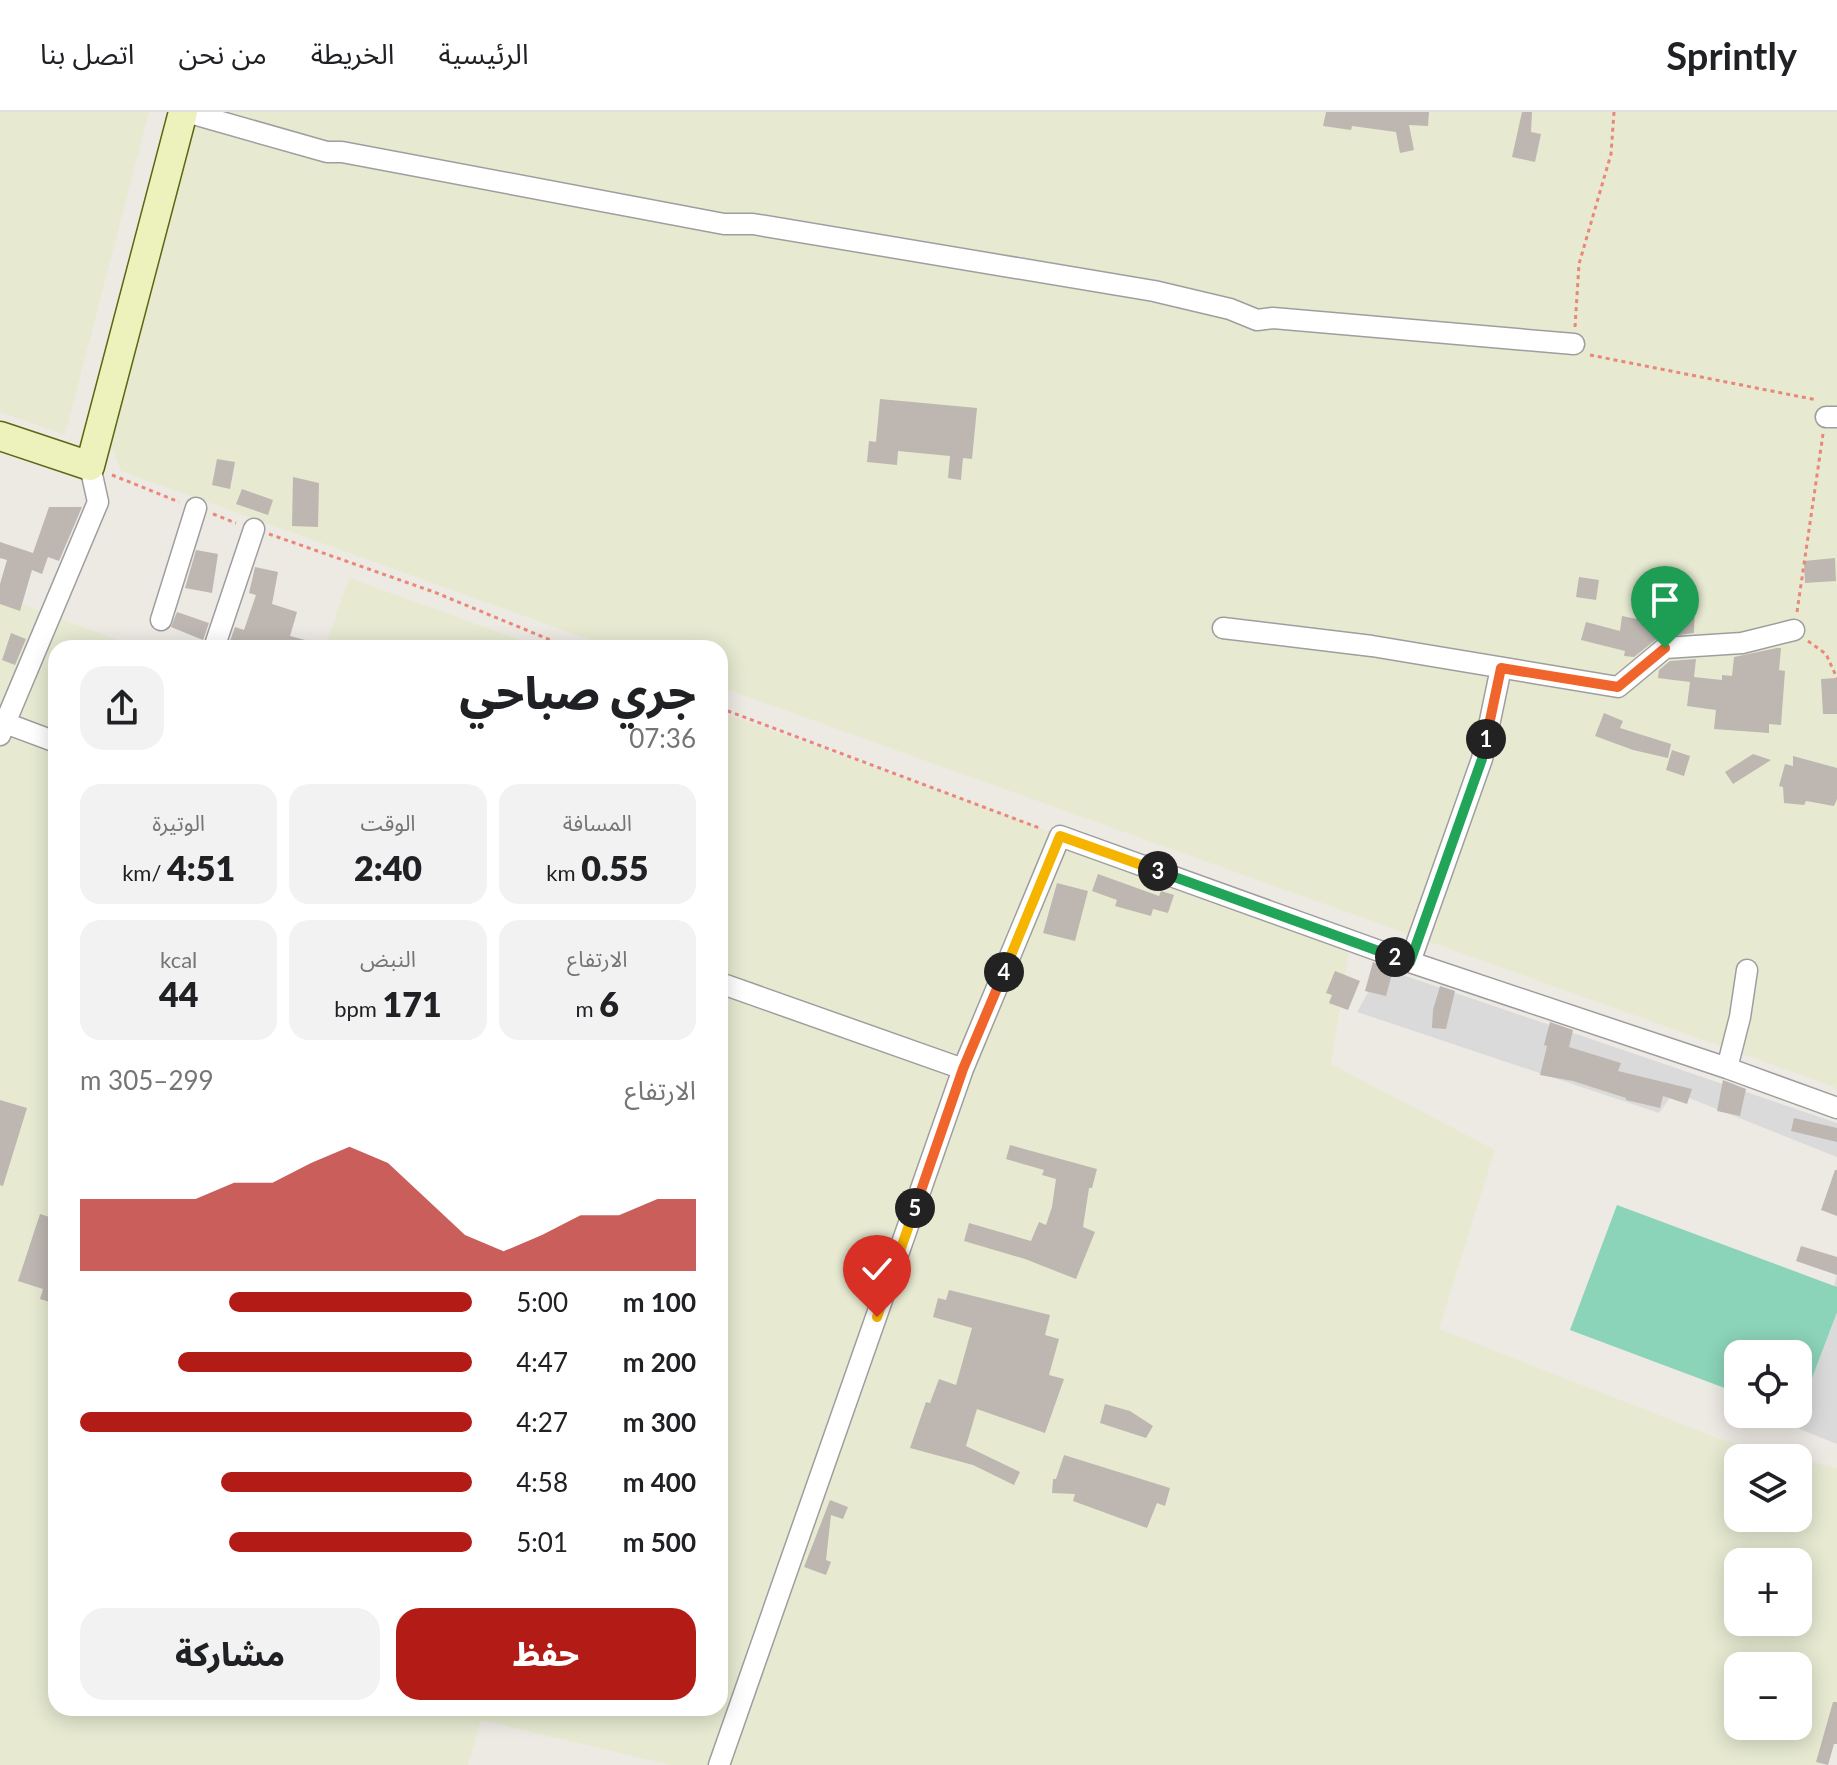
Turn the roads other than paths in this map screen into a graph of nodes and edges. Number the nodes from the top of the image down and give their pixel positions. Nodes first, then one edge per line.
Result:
1 (184, 112) edge
2 (1574, 344) road end
3 (0, 436) edge
4 (90, 466) junction
5 (196, 508) dead end
6 (254, 529) dead end
7 (161, 620) dead end
8 (1223, 628) dead end
9 (1794, 630) road end
10 (217, 640) edge
11 (1501, 668) junction
12 (2, 726) edge
13 (48, 740) edge
14 (1410, 962) junction
15 (1747, 970) dead end
16 (728, 986) edge
17 (1727, 1068) junction
18 (963, 1069) junction
19 (1837, 1108) edge
20 (719, 1765) edge

1 - 2 street
1 - 4 main road
3 - 4 main road
4 - 12 street
5 - 7 street
6 - 10 street
8 - 11 street
9 - 11 street
11 - 14 street
12 - 13 street
14 - 17 street
14 - 18 street
15 - 17 street
16 - 18 street
17 - 19 street
18 - 20 street

